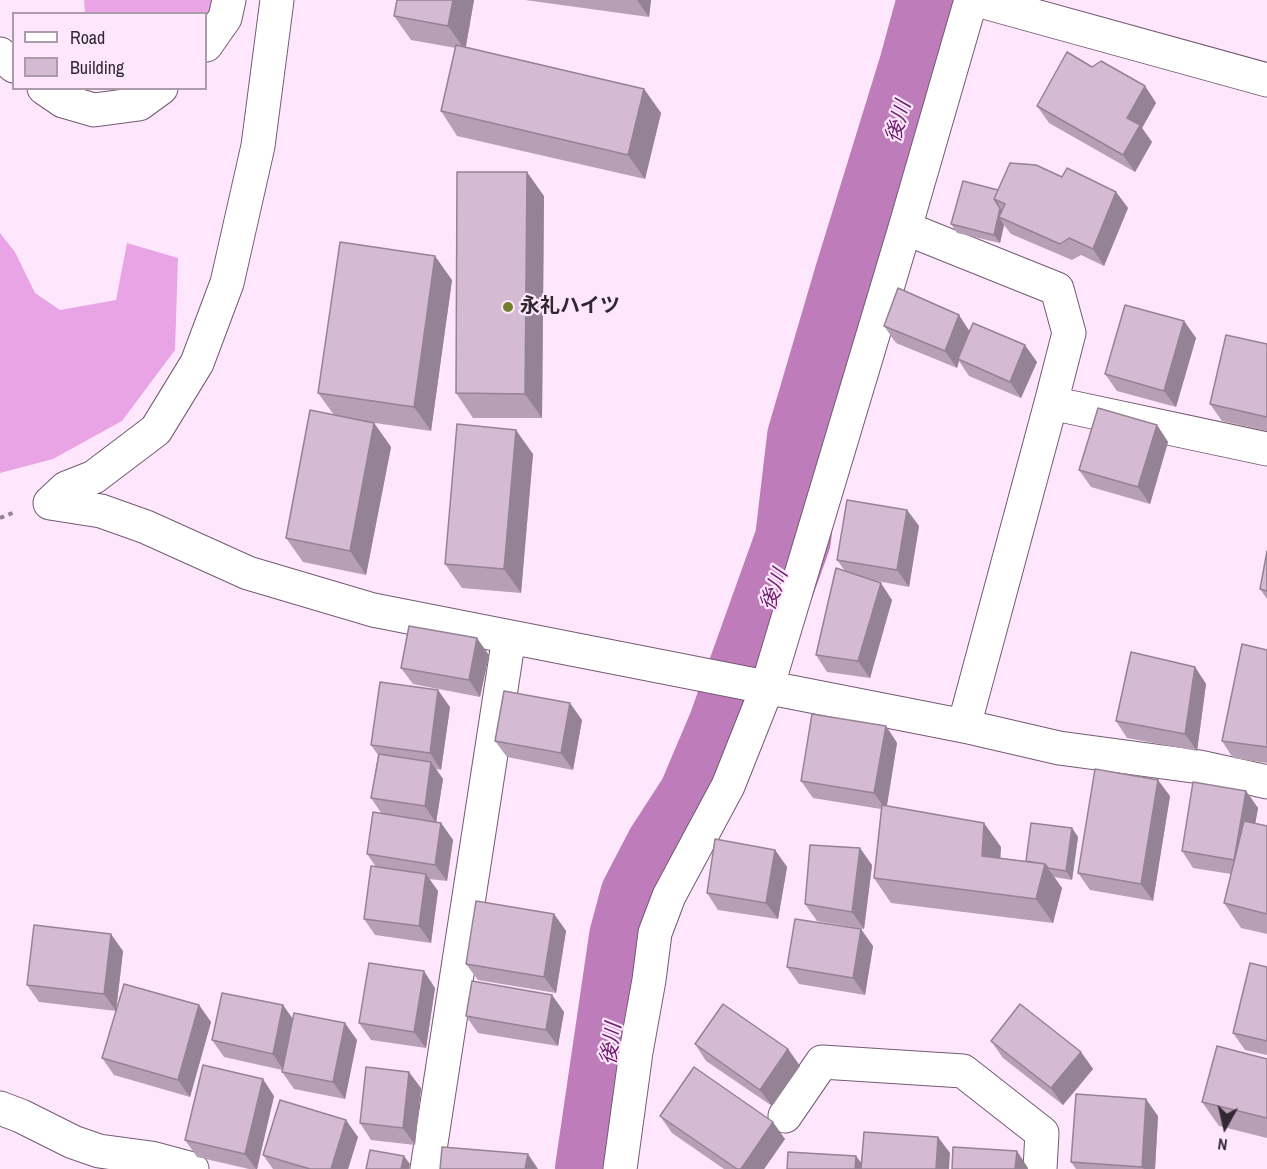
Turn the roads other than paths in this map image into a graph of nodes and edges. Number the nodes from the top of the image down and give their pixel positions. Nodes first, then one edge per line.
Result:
1 (229, 0) edge
2 (278, 0) edge
3 (971, 0) edge
4 (976, 0) edge
5 (207, 44) edge
6 (0, 54) edge
7 (12, 64) edge
8 (1267, 80) edge
9 (47, 90) edge
10 (158, 90) edge
11 (905, 228) junction
12 (1051, 403) junction
13 (1267, 449) edge
14 (509, 638) junction
15 (760, 687) junction
16 (964, 726) junction
17 (1267, 782) edge
18 (0, 1108) edge
19 (785, 1116) dead end
20 (192, 1169) edge
21 (427, 1169) edge
22 (620, 1169) edge
23 (1040, 1169) edge

1 - 5 street
2 - 14 street
3 - 11 street
4 - 8 street
6 - 7 street
9 - 10 street
11 - 12 street
11 - 15 street
12 - 13 street
12 - 16 street
14 - 15 street
14 - 21 street
15 - 16 street
15 - 22 street
16 - 17 street
18 - 20 street
19 - 23 street

